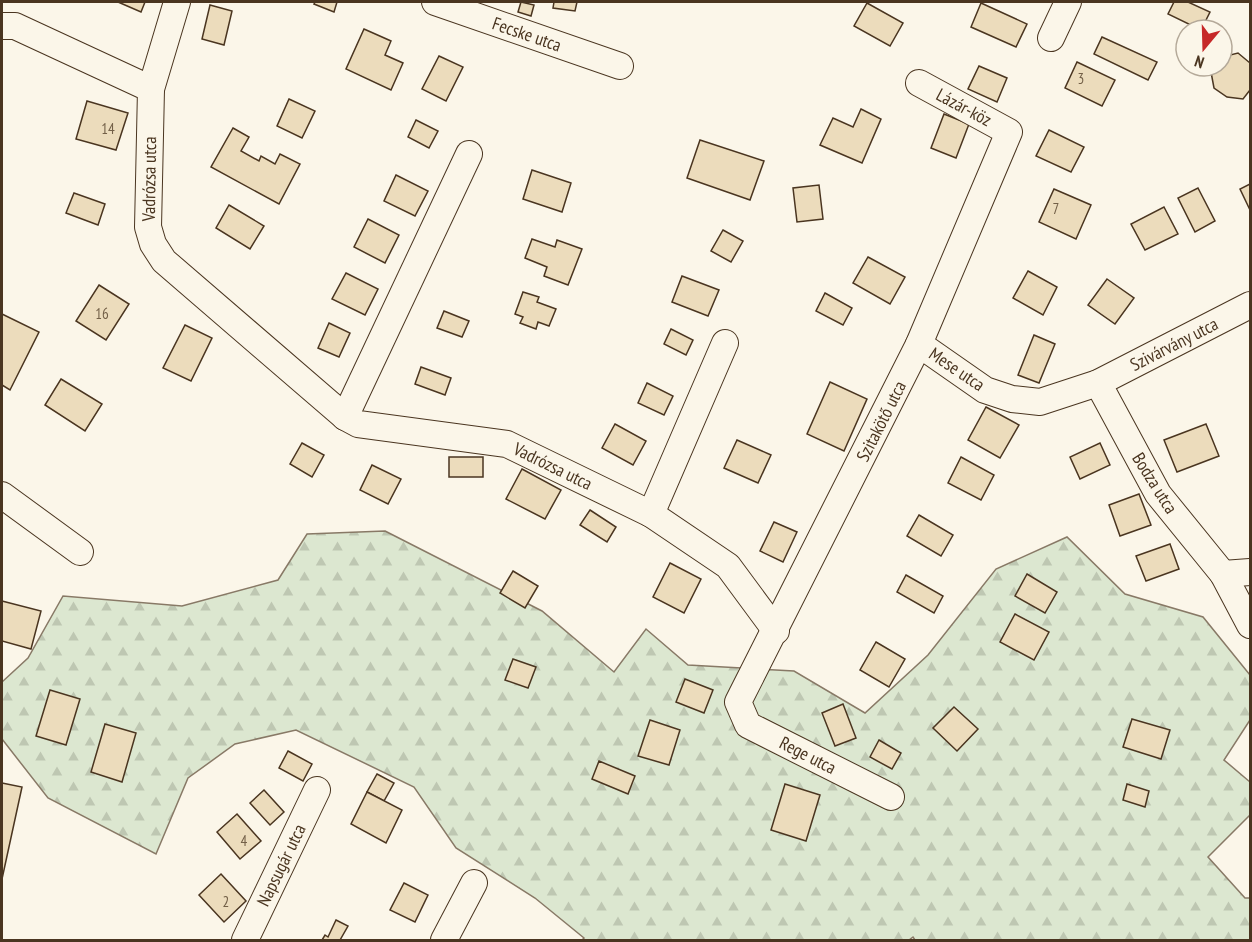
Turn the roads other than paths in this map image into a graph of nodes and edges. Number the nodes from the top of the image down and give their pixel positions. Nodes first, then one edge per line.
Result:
1 (177, 2) edge
2 (435, 2) edge
3 (1068, 2) edge
4 (2, 26) edge
5 (1051, 38) dead end
6 (620, 66) dead end
7 (919, 83) dead end
8 (151, 88) junction
9 (1009, 132) joint
10 (469, 154) dead end
11 (1251, 305) edge
12 (724, 343) dead end
13 (919, 344) junction
14 (1098, 383) junction
15 (345, 417) junction
16 (2, 495) edge
17 (651, 514) junction
18 (80, 552) dead end
19 (1251, 572) edge
20 (1223, 574) junction
21 (1251, 626) edge
22 (776, 631) junction
23 (738, 702) joint
24 (317, 790) dead end
25 (891, 796) dead end
26 (474, 883) dead end
27 (245, 940) edge
28 (444, 940) edge

1 - 8 street
2 - 6 street, Fecske utca
3 - 5 street
4 - 8 street
7 - 9 street, Lázár-köz
8 - 15 street, Vadrózsa utca
9 - 13 street, Szitakötő utca
10 - 15 street
11 - 14 street, Szivárvány utca
12 - 17 street
13 - 14 street, Mese utca
13 - 22 street, Szitakötő utca
14 - 20 street, Bodza utca
15 - 17 street, Vadrózsa utca
16 - 18 street
17 - 22 street, Vadrózsa utca
19 - 20 street
20 - 21 street, Bodza utca
22 - 23 street, Szitakötő utca
23 - 25 street, Rege utca
24 - 27 street, Napsugár utca
26 - 28 street

